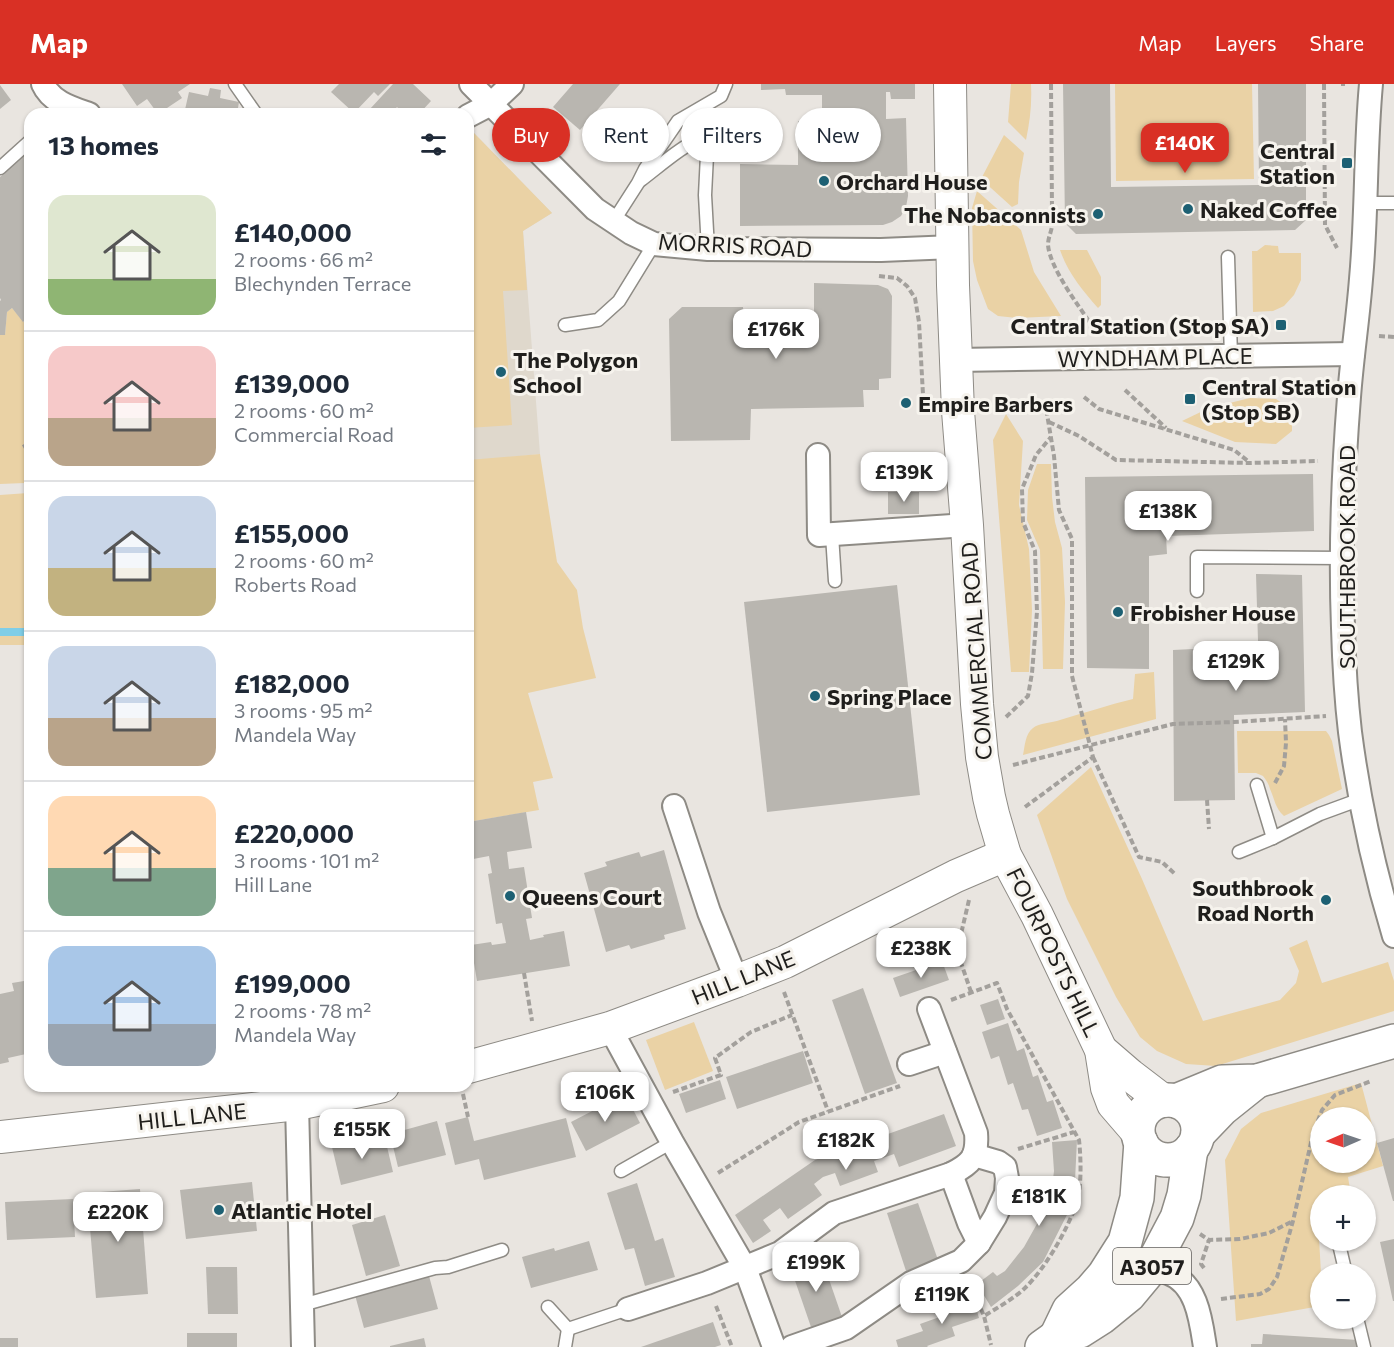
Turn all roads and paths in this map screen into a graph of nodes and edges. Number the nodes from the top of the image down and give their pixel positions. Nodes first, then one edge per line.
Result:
1 (43, 84) edge
2 (235, 84) edge
3 (471, 84) edge
4 (512, 84) edge
5 (726, 84) edge
6 (950, 84) edge
7 (1051, 84) edge
8 (1324, 84) edge
9 (1371, 84) edge
10 (491, 104) junction
11 (68, 108) edge
12 (252, 108) edge
13 (474, 113) edge
14 (24, 146) edge
15 (681, 151) edge
16 (707, 162) edge
17 (0, 168) edge
18 (638, 183) junction
19 (1366, 203) junction
20 (1394, 203) edge
21 (613, 222) junction
22 (654, 244) junction
23 (952, 248) junction
24 (1337, 248) dead end
25 (708, 249) junction
26 (1228, 257) dead end
27 (874, 276) dead end
28 (1091, 324) dead end
29 (566, 325) dead end
30 (1378, 336) dead end
31 (1394, 337) edge
32 (1353, 354) junction
33 (1231, 357) junction
34 (956, 360) junction
35 (1125, 390) dead end
36 (1084, 398) dead end
37 (1045, 402) dead end
38 (935, 412) dead end
39 (1049, 422) junction
40 (1169, 430) junction
41 (1051, 437) junction
42 (818, 455) dead end
43 (1318, 461) dead end
44 (1250, 463) junction
45 (966, 525) junction
46 (832, 535) junction
47 (1342, 558) junction
48 (835, 581) dead end
49 (1197, 591) dead end
50 (1348, 714) junction
51 (1005, 718) dead end
52 (1286, 718) junction
53 (1090, 745) junction
54 (1093, 757) junction
55 (1013, 765) dead end
56 (1258, 788) joint
57 (1361, 799) junction
58 (1207, 801) dead end
59 (674, 806) dead end
60 (1025, 807) dead end
61 (1209, 829) dead end
62 (1273, 838) junction
63 (1239, 852) dead end
64 (1005, 855) junction
65 (1175, 874) dead end
66 (969, 900) dead end
67 (1394, 936) edge
68 (524, 974) dead end
69 (737, 981) junction
70 (780, 983) dead end
71 (929, 1010) dead end
72 (792, 1015) junction
73 (610, 1028) junction
74 (1393, 1041) edge
75 (537, 1048) junction
76 (1101, 1050) junction
77 (945, 1052) junction
78 (909, 1064) joint
79 (474, 1065) edge
80 (1372, 1080) dead end
81 (1257, 1081) junction
82 (354, 1092) edge
83 (462, 1092) edge
84 (650, 1101) junction
85 (1170, 1101) junction
86 (297, 1104) junction
87 (828, 1111) junction
88 (468, 1117) dead end
89 (1074, 1132) junction
90 (0, 1137) edge
91 (1139, 1138) junction
92 (672, 1142) junction
93 (1194, 1142) junction
94 (981, 1156) junction
95 (621, 1172) dead end
96 (951, 1174) junction
97 (698, 1186) junction
98 (1293, 1221) junction
99 (979, 1243) junction
100 (502, 1250) dead end
101 (962, 1261) junction
102 (745, 1268) junction
103 (1149, 1271) junction
104 (1207, 1273) dead end
105 (707, 1283) junction
106 (1217, 1291) dead end
107 (302, 1305) junction
108 (548, 1307) dead end
109 (628, 1309) joint
110 (984, 1316) junction
111 (568, 1329) junction
112 (1360, 1329) edge
113 (1049, 1342) edge
114 (991, 1345) dead end
115 (303, 1347) edge
116 (565, 1347) edge
117 (732, 1347) edge
118 (774, 1347) edge
119 (792, 1347) edge
120 (1205, 1347) edge
121 (1365, 1347) edge

1 - 11 street
2 - 12 lane
3 - 10 street, MORRIS ROAD
4 - 10 street
5 - 18 lane
6 - 23 street, COMMERCIAL ROAD
7 - 28 path
8 - 24 path
9 - 19 street, SOUTHBROOK ROAD
10 - 13 street
10 - 21 street, MORRIS ROAD
14 - 17 lane
15 - 18 lane
16 - 25 lane
18 - 21 lane
19 - 20 lane
19 - 32 street, SOUTHBROOK ROAD
21 - 22 street, MORRIS ROAD
22 - 25 street, MORRIS ROAD
22 - 29 lane
23 - 25 street, MORRIS ROAD
23 - 34 street, COMMERCIAL ROAD
26 - 33 lane
27 - 38 path
30 - 31 path
32 - 33 street, WYNDHAM PLACE
32 - 47 street, SOUTHBROOK ROAD
33 - 34 street, WYNDHAM PLACE
34 - 45 street, COMMERCIAL ROAD
35 - 40 path
36 - 40 path
37 - 39 path
39 - 41 path
39 - 44 path
40 - 44 path
41 - 51 path
41 - 53 path
42 - 46 street
43 - 44 path
45 - 46 street
45 - 64 street, COMMERCIAL ROAD
46 - 48 lane
47 - 49 lane
47 - 50 street, SOUTHBROOK ROAD
50 - 52 path
50 - 57 street, SOUTHBROOK ROAD
52 - 53 path
52 - 56 path
53 - 54 path
53 - 55 path
54 - 60 path
54 - 65 path
56 - 62 lane
57 - 62 lane
57 - 67 street, SOUTHBROOK ROAD
58 - 61 path
59 - 69 street
62 - 63 lane
64 - 69 street, HILL LANE
64 - 76 street, FOURPOSTS HILL
66 - 89 path
68 - 75 path
69 - 73 street, HILL LANE
70 - 72 path
71 - 77 street
72 - 84 path
72 - 87 path
73 - 75 street, HILL LANE
73 - 84 street
74 - 81 main road
75 - 79 street, HILL LANE
76 - 85 street, FOURPOSTS HILL
76 - 91 street, FOURPOSTS HILL
77 - 78 street
77 - 94 street
78 - 87 path
80 - 98 path
81 - 85 main road
81 - 93 main road
82 - 86 street, HILL LANE
83 - 88 path
84 - 92 street
85 - 91 main road
85 - 93 main road
86 - 90 street, HILL LANE
86 - 107 street
87 - 97 path
89 - 94 path
89 - 110 path
91 - 93 main road
91 - 113 main road, A3057
92 - 95 lane
92 - 97 street
93 - 103 main road, A3057
94 - 96 street
94 - 99 street
96 - 99 street
96 - 102 street
97 - 102 street
98 - 104 path
98 - 106 path
99 - 101 street
100 - 107 lane
101 - 110 path
101 - 119 street
102 - 105 street
102 - 118 street
103 - 113 main road, A3057
103 - 120 street
105 - 109 street
105 - 117 path
107 - 115 street
108 - 111 lane
109 - 111 lane
110 - 114 path
111 - 116 lane
112 - 121 lane

